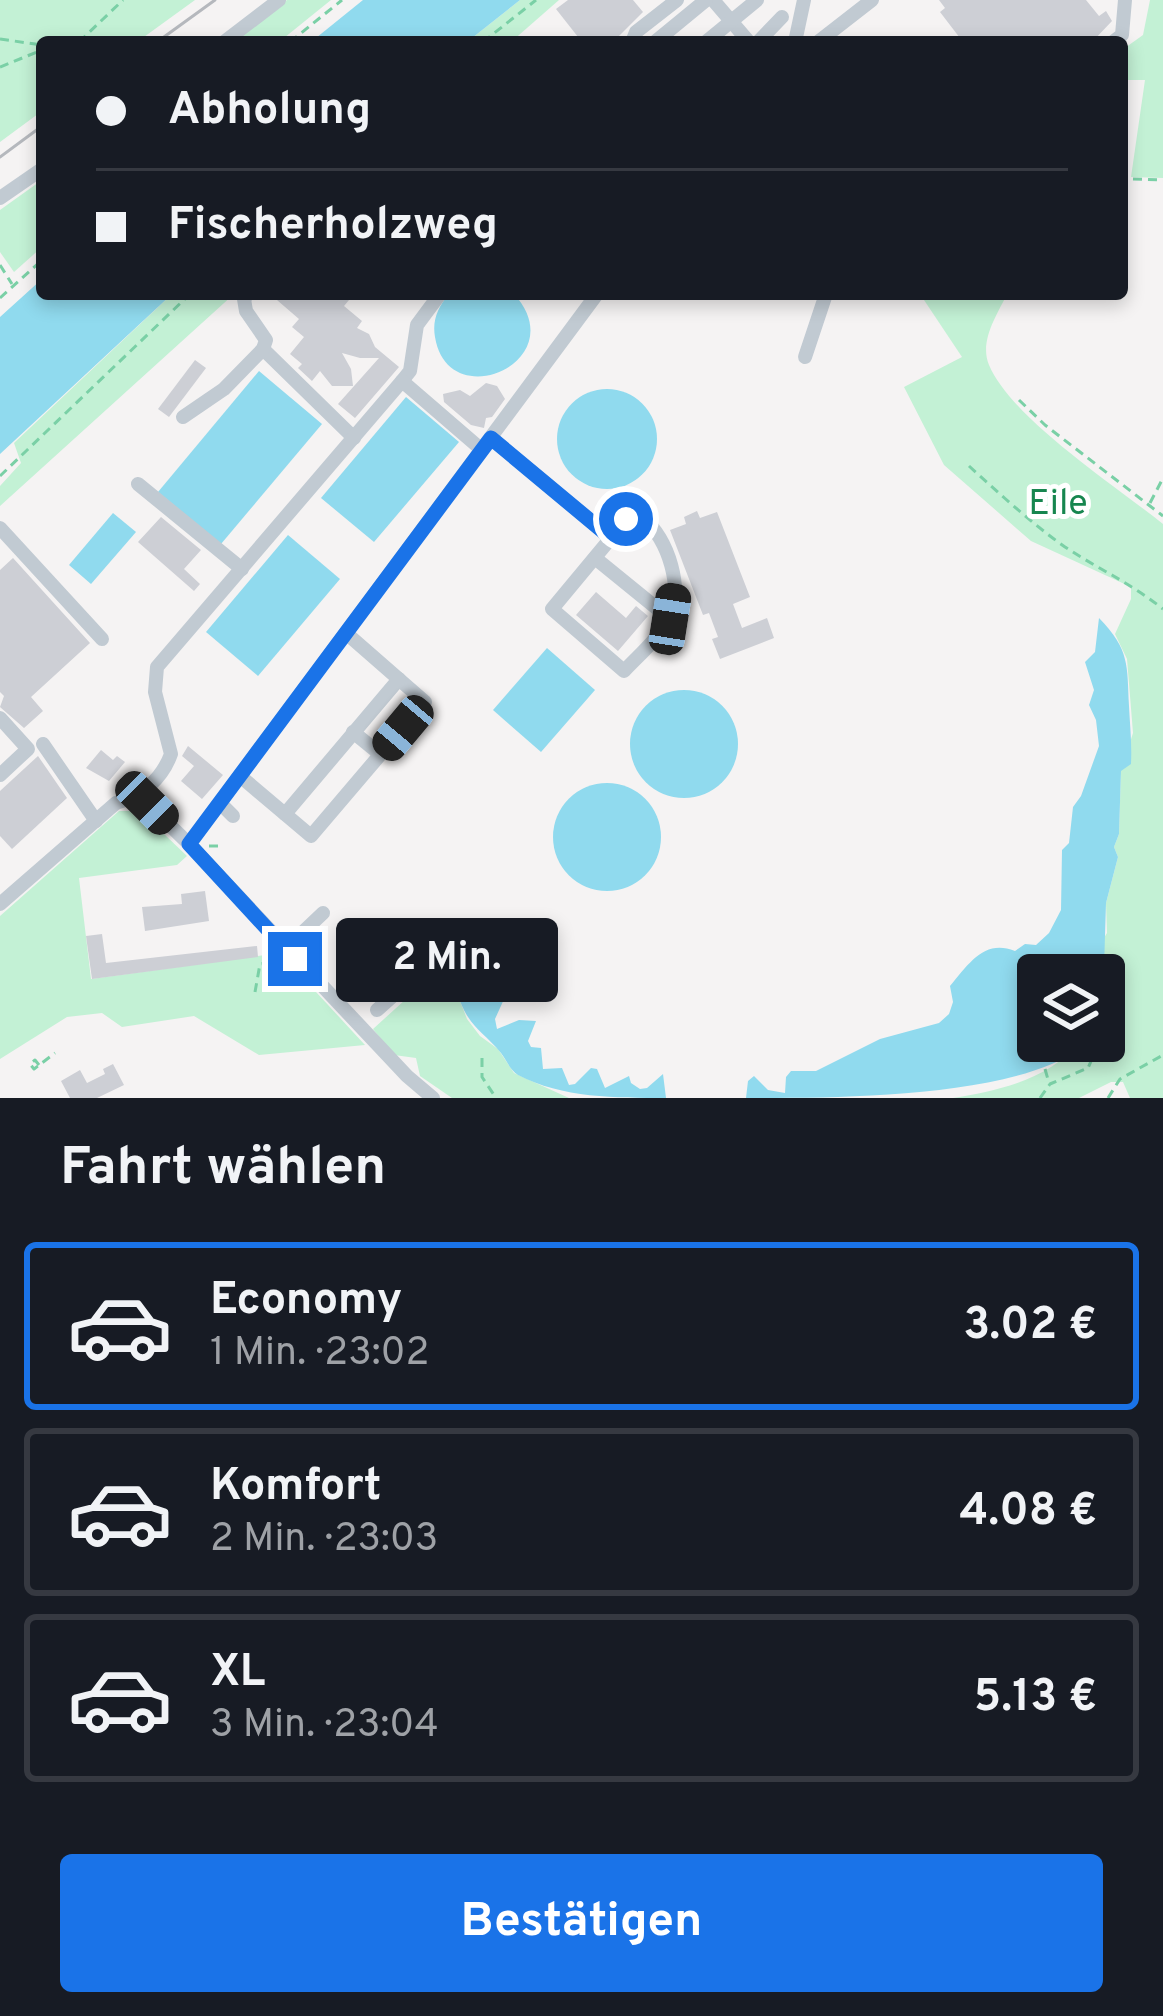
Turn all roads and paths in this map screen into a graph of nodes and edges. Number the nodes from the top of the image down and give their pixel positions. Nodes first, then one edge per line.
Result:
1 (123, 0) edge
2 (279, 0) edge
3 (342, 0) edge
4 (536, 0) edge
5 (677, 0) edge
6 (710, 0) edge
7 (758, 0) edge
8 (803, 0) edge
9 (872, 0) edge
10 (1126, 0) edge
11 (782, 17) dead end
12 (734, 22) junction
13 (85, 36) edge
14 (232, 36) edge
15 (297, 36) edge
16 (491, 36) edge
17 (635, 36) edge
18 (663, 36) edge
19 (714, 36) edge
20 (747, 36) edge
21 (760, 36) edge
22 (796, 36) edge
23 (826, 36) edge
24 (1121, 36) edge
25 (0, 39) edge
26 (36, 46) edge
27 (36, 50) edge
28 (0, 67) edge
29 (36, 174) edge
30 (1133, 179) dead end
31 (1163, 180) edge
32 (0, 198) edge
33 (0, 265) edge
34 (36, 265) edge
35 (13, 286) junction
36 (0, 298) edge
37 (184, 300) edge
38 (244, 300) edge
39 (436, 300) edge
40 (592, 300) edge
41 (824, 300) edge
42 (263, 349) junction
43 (806, 357) dead end
44 (401, 381) junction
45 (1019, 400) dead end
46 (183, 417) dead end
47 (354, 437) junction
48 (486, 444) junction
49 (969, 466) dead end
50 (0, 476) edge
51 (1163, 478) edge
52 (139, 484) dead end
53 (1149, 504) junction
54 (1163, 516) edge
55 (0, 528) edge
56 (611, 538) junction
57 (595, 558) junction
58 (242, 569) junction
59 (1163, 609) edge
60 (670, 619) junction
61 (346, 633) junction
62 (102, 639) dead end
63 (399, 679) junction
64 (0, 718) edge
65 (353, 733) junction
66 (43, 743) dead end
67 (380, 754) junction
68 (0, 775) edge
69 (240, 776) junction
70 (131, 799) junction
71 (220, 803) junction
72 (285, 814) junction
73 (233, 816) dead end
74 (96, 821) junction
75 (189, 844) junction
76 (0, 904) edge
77 (323, 914) dead end
78 (303, 932) dead end
79 (295, 959) junction
80 (255, 992) dead end
81 (396, 992) dead end
82 (376, 1010) dead end
83 (55, 1053) dead end
84 (409, 1054) dead end
85 (1163, 1055) edge
86 (482, 1058) dead end
87 (1091, 1062) edge
88 (39, 1065) dead end
89 (1046, 1069) dead end
90 (406, 1076) junction
91 (1050, 1084) junction
92 (433, 1098) edge
93 (496, 1098) edge
94 (1040, 1098) edge
95 (1108, 1098) edge

1 - 13 path
2 - 14 street
3 - 15 path
4 - 16 path
5 - 17 street
6 - 12 street
6 - 18 street
7 - 12 street
8 - 22 street
9 - 23 street
10 - 24 street
11 - 21 street
12 - 19 street
12 - 20 street
25 - 26 path
27 - 28 path
29 - 32 street
30 - 31 path
33 - 35 path
34 - 35 path
35 - 36 path
37 - 50 path
38 - 42 street
39 - 44 street
40 - 48 street
41 - 43 street
42 - 46 street
42 - 47 street
44 - 47 street
44 - 48 street
45 - 53 path
47 - 58 street
48 - 56 street
48 - 61 street
49 - 59 path
51 - 53 path
52 - 58 street
53 - 54 path
55 - 62 street
56 - 57 street
56 - 60 street
57 - 60 street
57 - 60 street
58 - 70 street
61 - 63 street
61 - 69 street
63 - 65 street
63 - 67 street
64 - 68 street
65 - 67 street
65 - 72 street
66 - 74 street
67 - 72 street
69 - 71 street
69 - 72 street
70 - 74 street
70 - 75 street
71 - 73 street
71 - 75 street
74 - 76 street
75 - 79 street
77 - 78 street
79 - 80 path
79 - 90 street
81 - 82 street
83 - 88 path
84 - 90 street
85 - 95 path
86 - 93 path
87 - 91 path
89 - 91 path
90 - 92 street
91 - 94 path

